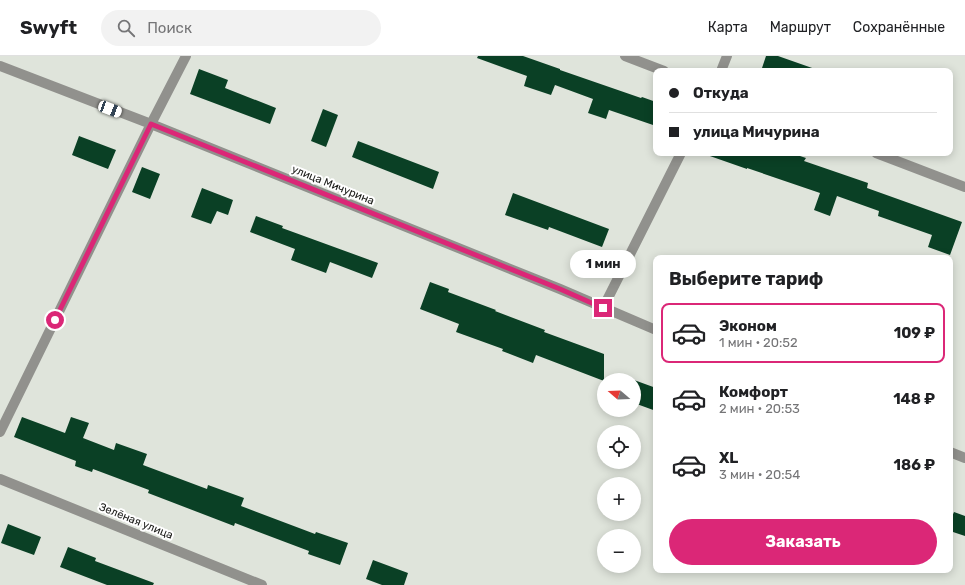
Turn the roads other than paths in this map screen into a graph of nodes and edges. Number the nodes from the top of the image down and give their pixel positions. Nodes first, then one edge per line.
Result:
1 (186, 56) edge
2 (625, 56) edge
3 (727, 56) edge
4 (0, 66) edge
5 (656, 68) edge
6 (721, 68) edge
7 (151, 124) junction
8 (679, 156) edge
9 (884, 156) edge
10 (965, 187) edge
11 (603, 308) junction
12 (653, 329) edge
13 (0, 432) edge
14 (953, 453) edge
15 (965, 458) edge
16 (0, 479) edge
17 (262, 585) edge

1 - 7 street
2 - 5 street
3 - 6 street
4 - 7 street, улица Мичурина
7 - 11 street, улица Мичурина
7 - 13 street
8 - 11 street
9 - 10 street
11 - 12 street, улица Мичурина
14 - 15 street
16 - 17 street, Зелёная улица

